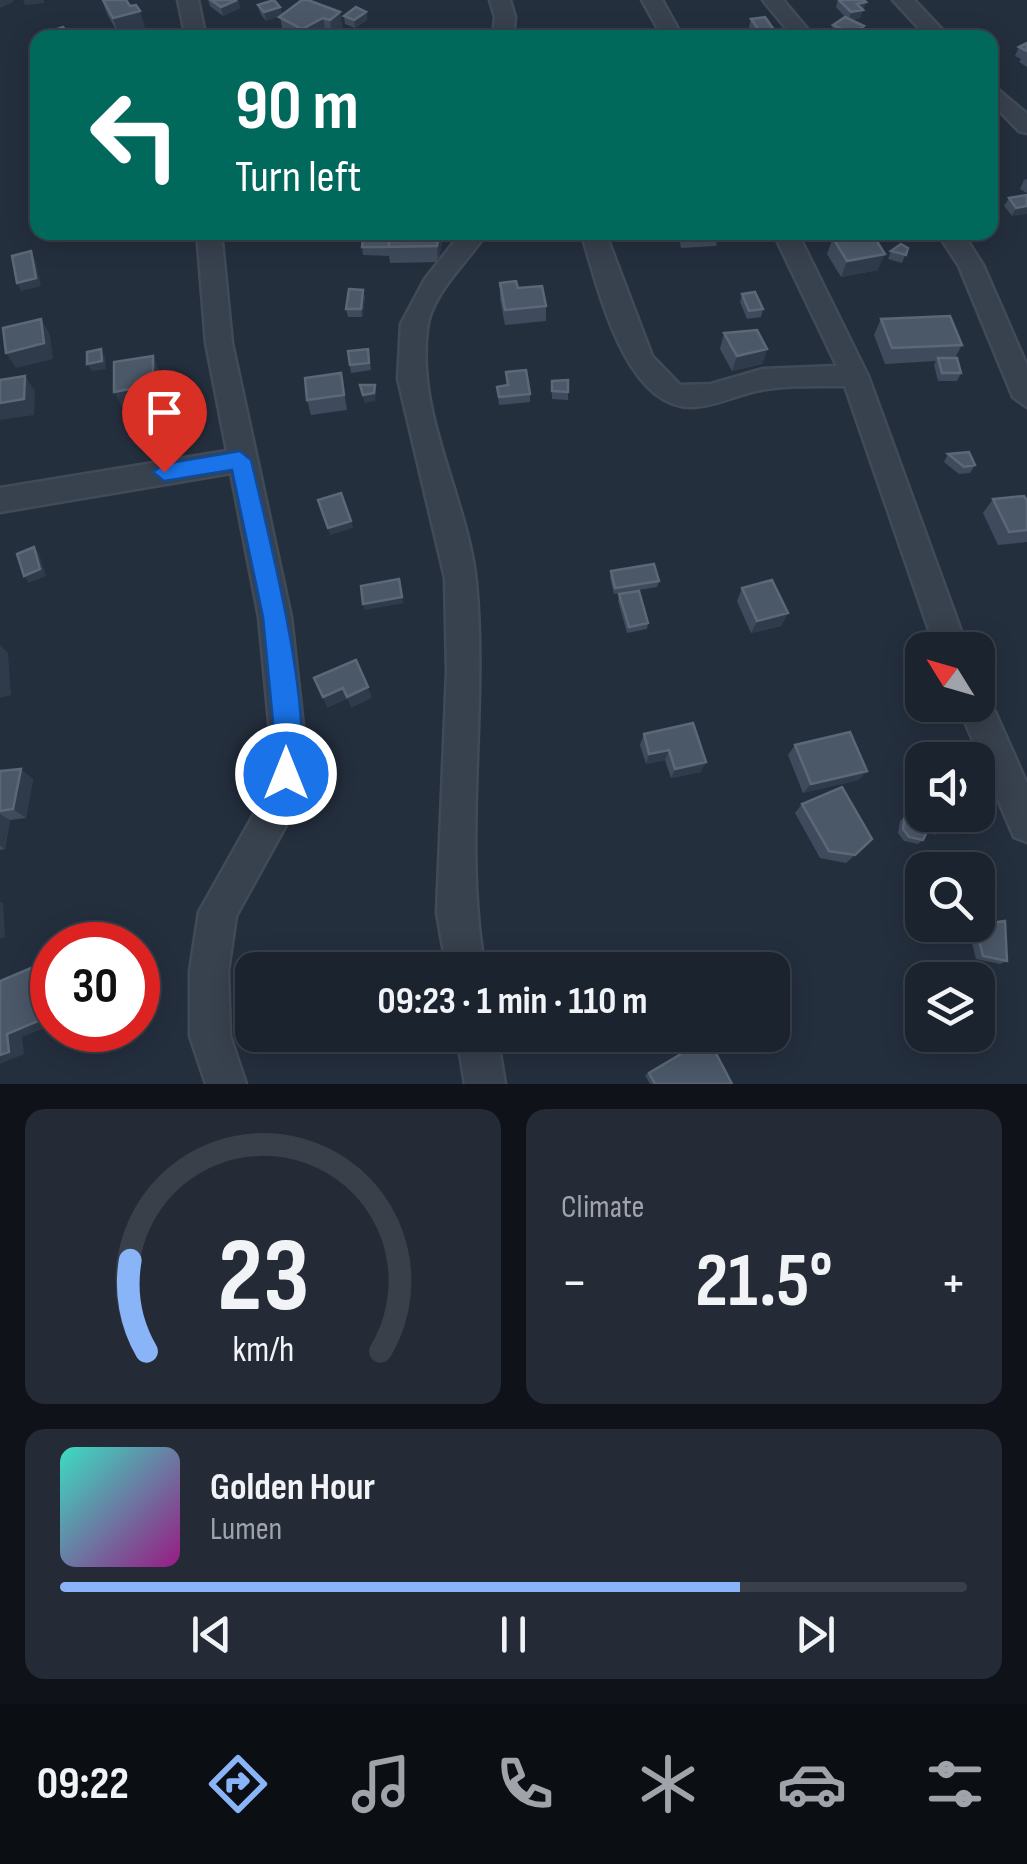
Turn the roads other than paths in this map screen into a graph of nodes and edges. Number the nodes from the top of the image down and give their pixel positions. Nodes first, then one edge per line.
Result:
1 (188, 0) edge
2 (500, 0) edge
3 (652, 0) edge
4 (773, 0) edge
5 (903, 0) edge
6 (194, 30) edge
7 (504, 30) edge
8 (669, 30) edge
9 (798, 30) edge
10 (932, 30) edge
11 (998, 97) edge
12 (1027, 126) edge
13 (210, 240) edge
14 (469, 240) edge
15 (596, 240) edge
16 (789, 240) edge
17 (955, 240) edge
18 (855, 376) junction
19 (1027, 397) edge
20 (240, 460) junction
21 (0, 500) edge
22 (946, 632) edge
23 (982, 722) edge
24 (1027, 824) edge
25 (463, 952) edge
26 (480, 1052) edge
27 (226, 1084) edge
28 (486, 1084) edge

1 - 6 street
2 - 7 street
3 - 8 street
4 - 9 street
5 - 10 street
11 - 12 street
13 - 20 street
14 - 25 street
15 - 18 street
16 - 18 street
17 - 19 street
18 - 22 street
20 - 21 street
20 - 27 street
23 - 24 street
26 - 28 street

